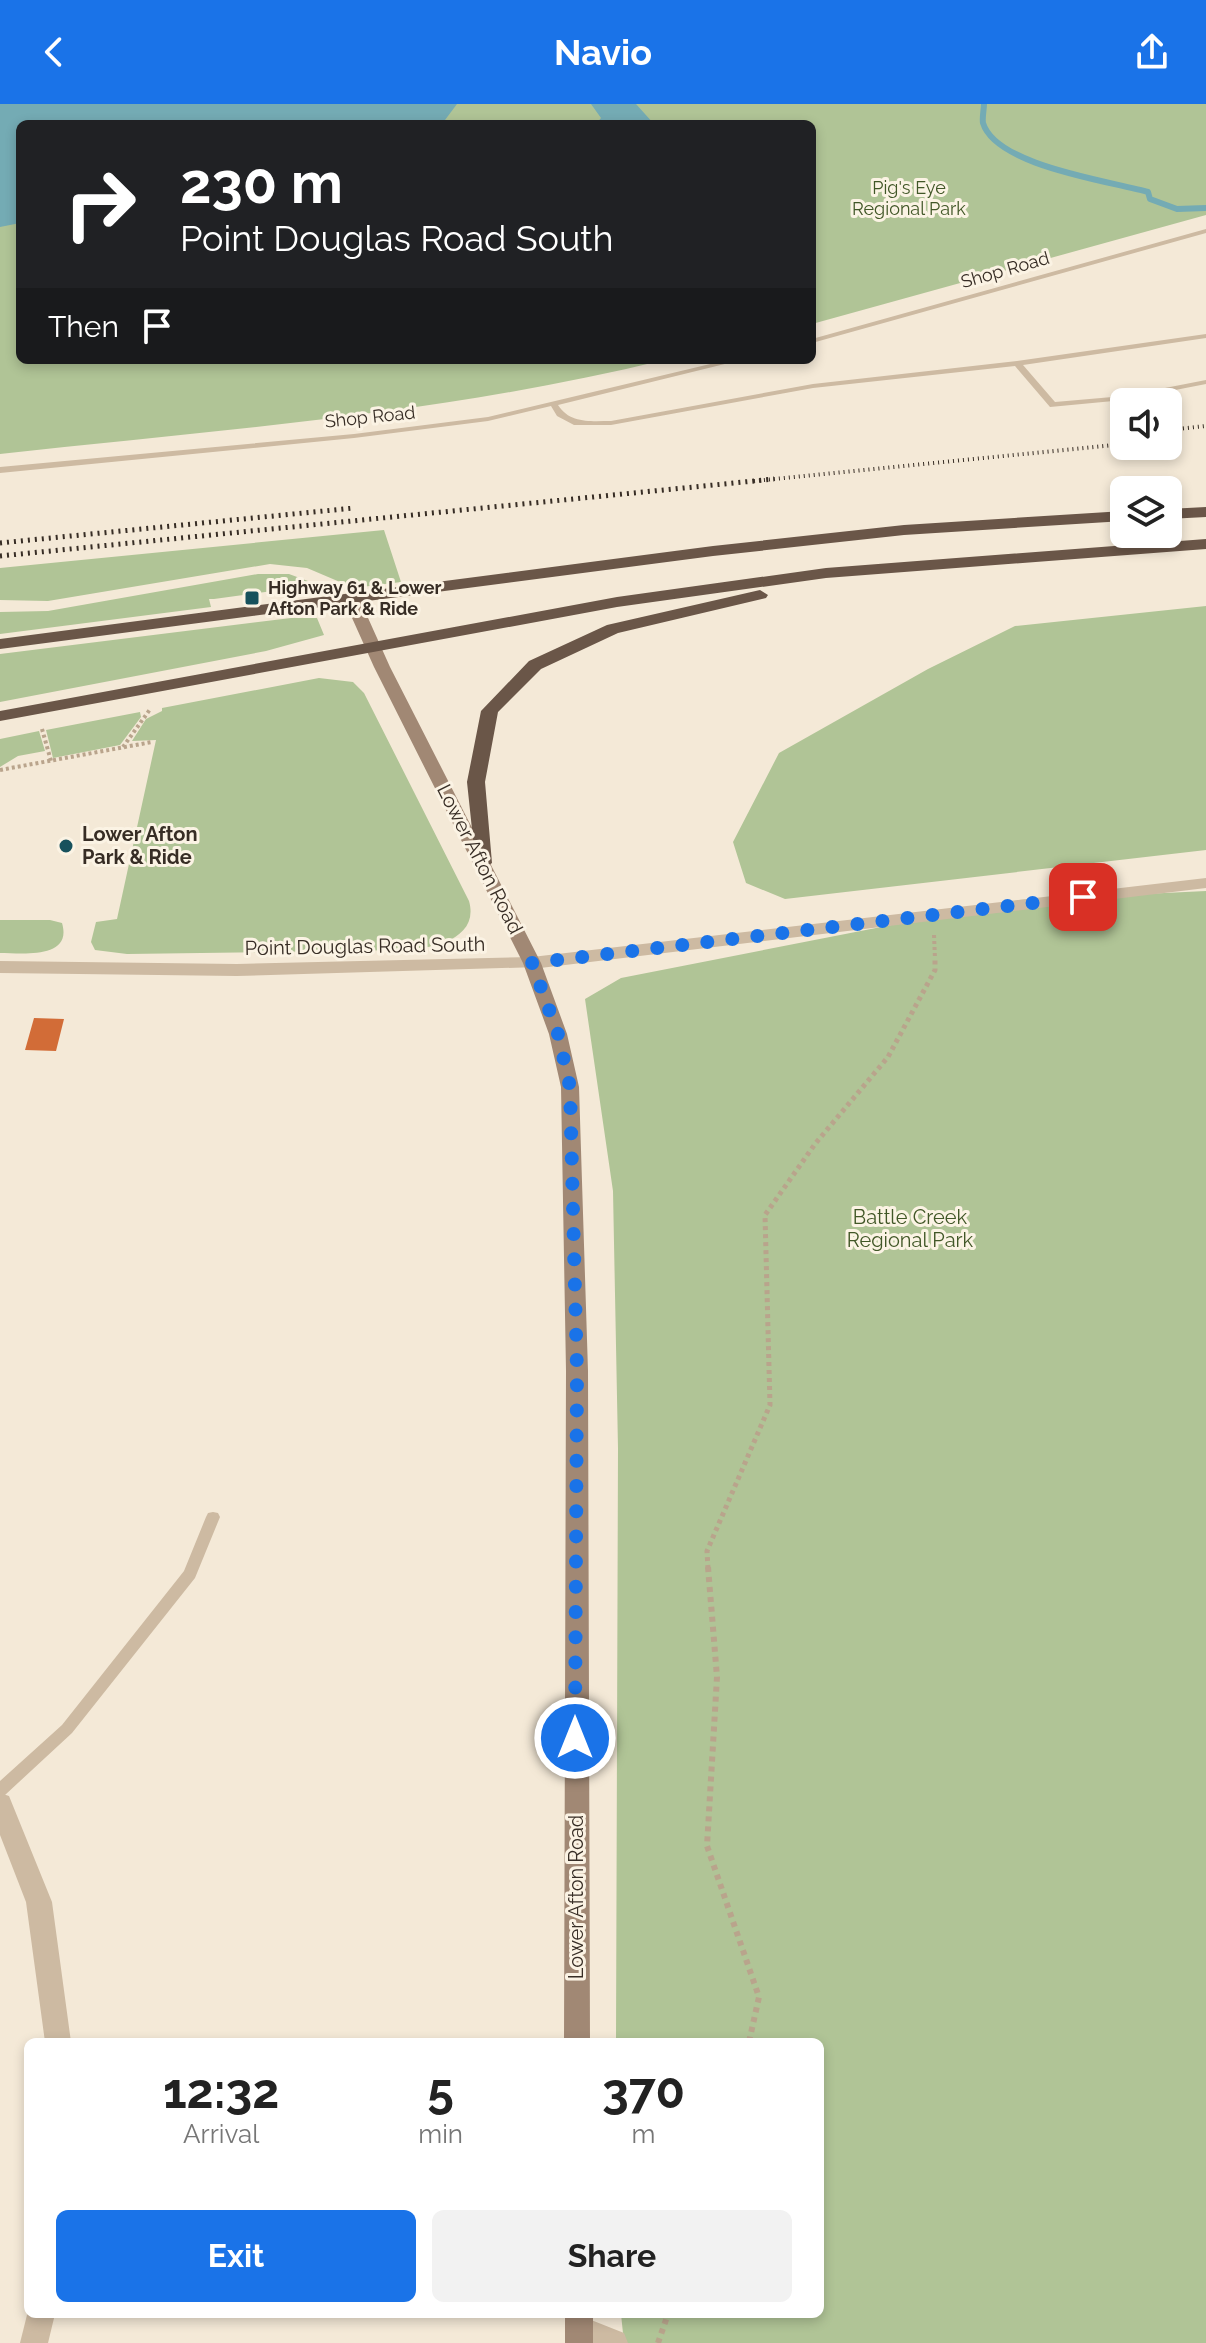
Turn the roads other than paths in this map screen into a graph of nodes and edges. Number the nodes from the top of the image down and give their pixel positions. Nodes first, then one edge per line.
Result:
1 (1206, 231) edge
2 (1206, 336) edge
3 (816, 340) edge
4 (1017, 363) junction
5 (720, 364) edge
6 (1206, 382) edge
7 (554, 404) junction
8 (0, 470) edge
9 (1206, 512) edge
10 (1182, 513) edge
11 (1110, 517) edge
12 (1206, 544) edge
13 (826, 573) junction
14 (352, 600) junction
15 (0, 644) edge
16 (372, 646) junction
17 (0, 716) edge
18 (483, 863) junction
19 (1206, 883) edge
20 (532, 963) junction
21 (0, 967) edge
22 (213, 1517) dead end
23 (0, 1790) edge
24 (0, 1804) edge
25 (57, 2038) edge
26 (577, 2038) edge
27 (40, 2318) edge
28 (579, 2328) edge
29 (34, 2343) edge
30 (614, 2343) edge

1 - 3 lane, Shop Road
2 - 4 lane
4 - 6 lane
4 - 7 lane
5 - 7 lane, Shop Road
7 - 8 lane, Shop Road
9 - 10 highway
11 - 14 highway
12 - 13 highway
13 - 16 highway
13 - 18 highway
14 - 15 highway
14 - 16 main road, Lower Afton Road
16 - 17 highway
16 - 18 main road, Lower Afton Road
18 - 20 main road, Lower Afton Road
19 - 20 street, Point Douglas Road South
20 - 21 street, Point Douglas Road South
20 - 26 main road, Lower Afton Road
22 - 23 lane
24 - 25 street
27 - 29 street
28 - 30 street

